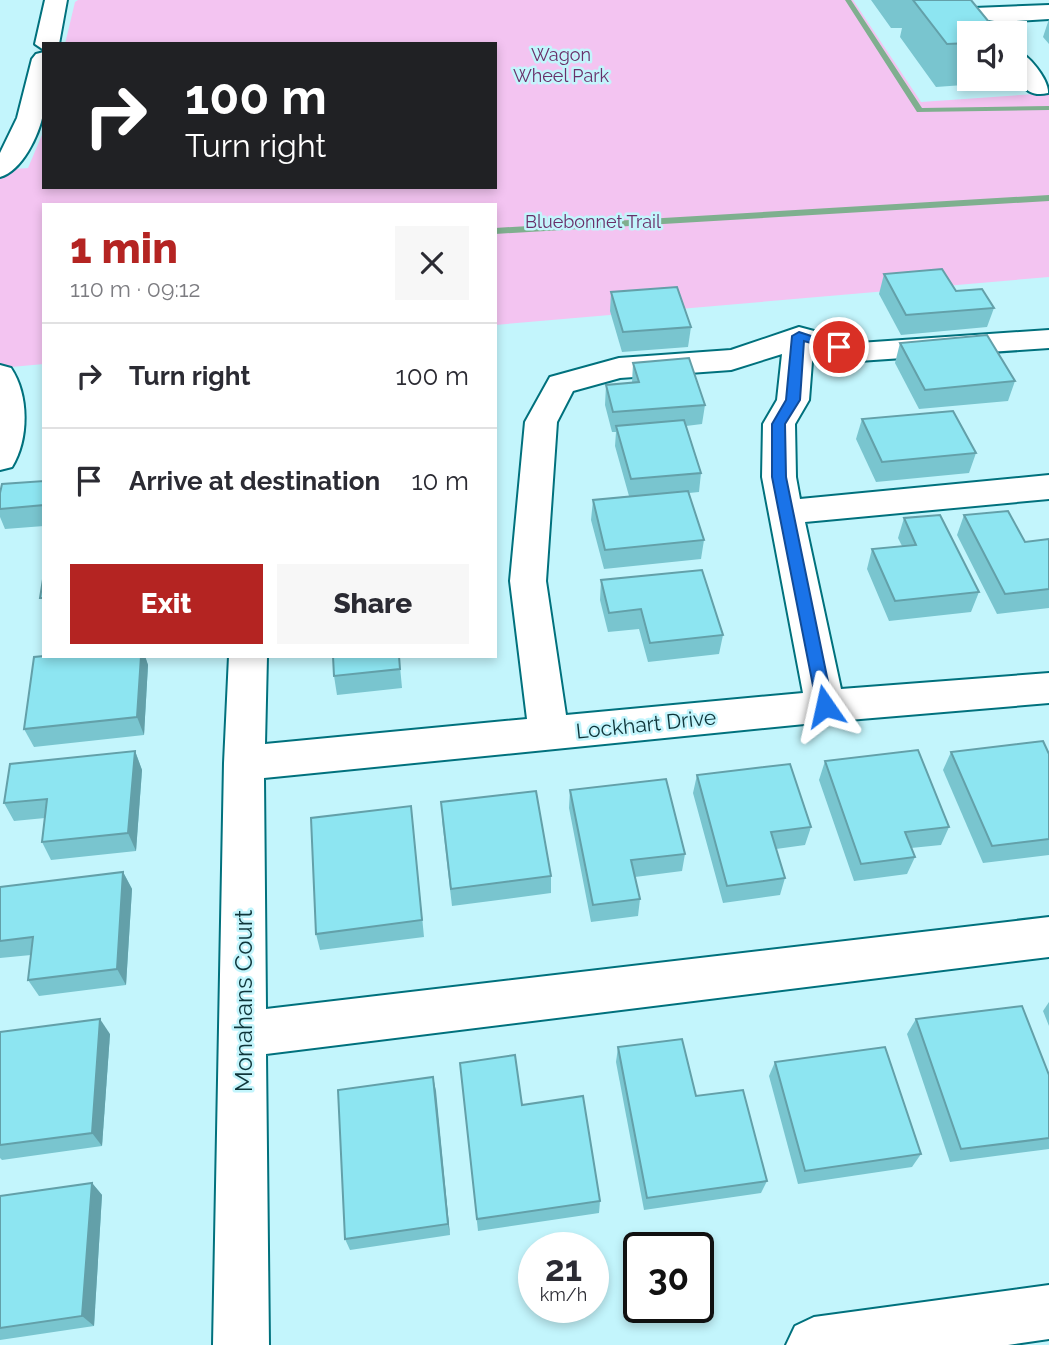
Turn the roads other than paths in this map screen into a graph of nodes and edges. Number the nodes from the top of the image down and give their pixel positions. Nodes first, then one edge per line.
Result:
1 (56, 0) edge
2 (976, 6) edge
3 (1049, 12) edge
4 (988, 21) edge
5 (47, 42) edge
6 (42, 69) edge
7 (1027, 72) edge
8 (1039, 88) dead end
9 (0, 169) edge
10 (799, 336) junction
11 (1049, 339) edge
12 (0, 375) edge
13 (0, 459) edge
14 (1049, 487) edge
15 (787, 512) junction
16 (248, 658) edge
17 (1049, 688) edge
18 (825, 706) junction
19 (550, 733) junction
20 (244, 763) junction
21 (1049, 937) edge
22 (242, 1034) junction
23 (1049, 1312) edge
24 (240, 1345) edge
25 (814, 1345) edge

1 - 5 street
2 - 3 street
2 - 4 street
6 - 9 street
7 - 8 street
10 - 11 street
10 - 15 street
10 - 19 street
12 - 13 street
14 - 15 street
15 - 18 street
16 - 20 street, Monahans Court
17 - 18 street, Lockhart Drive
18 - 19 street, Lockhart Drive
19 - 20 street, Lockhart Drive
20 - 22 street, Monahans Court
21 - 22 street
22 - 24 street, Monahans Court
23 - 25 street

